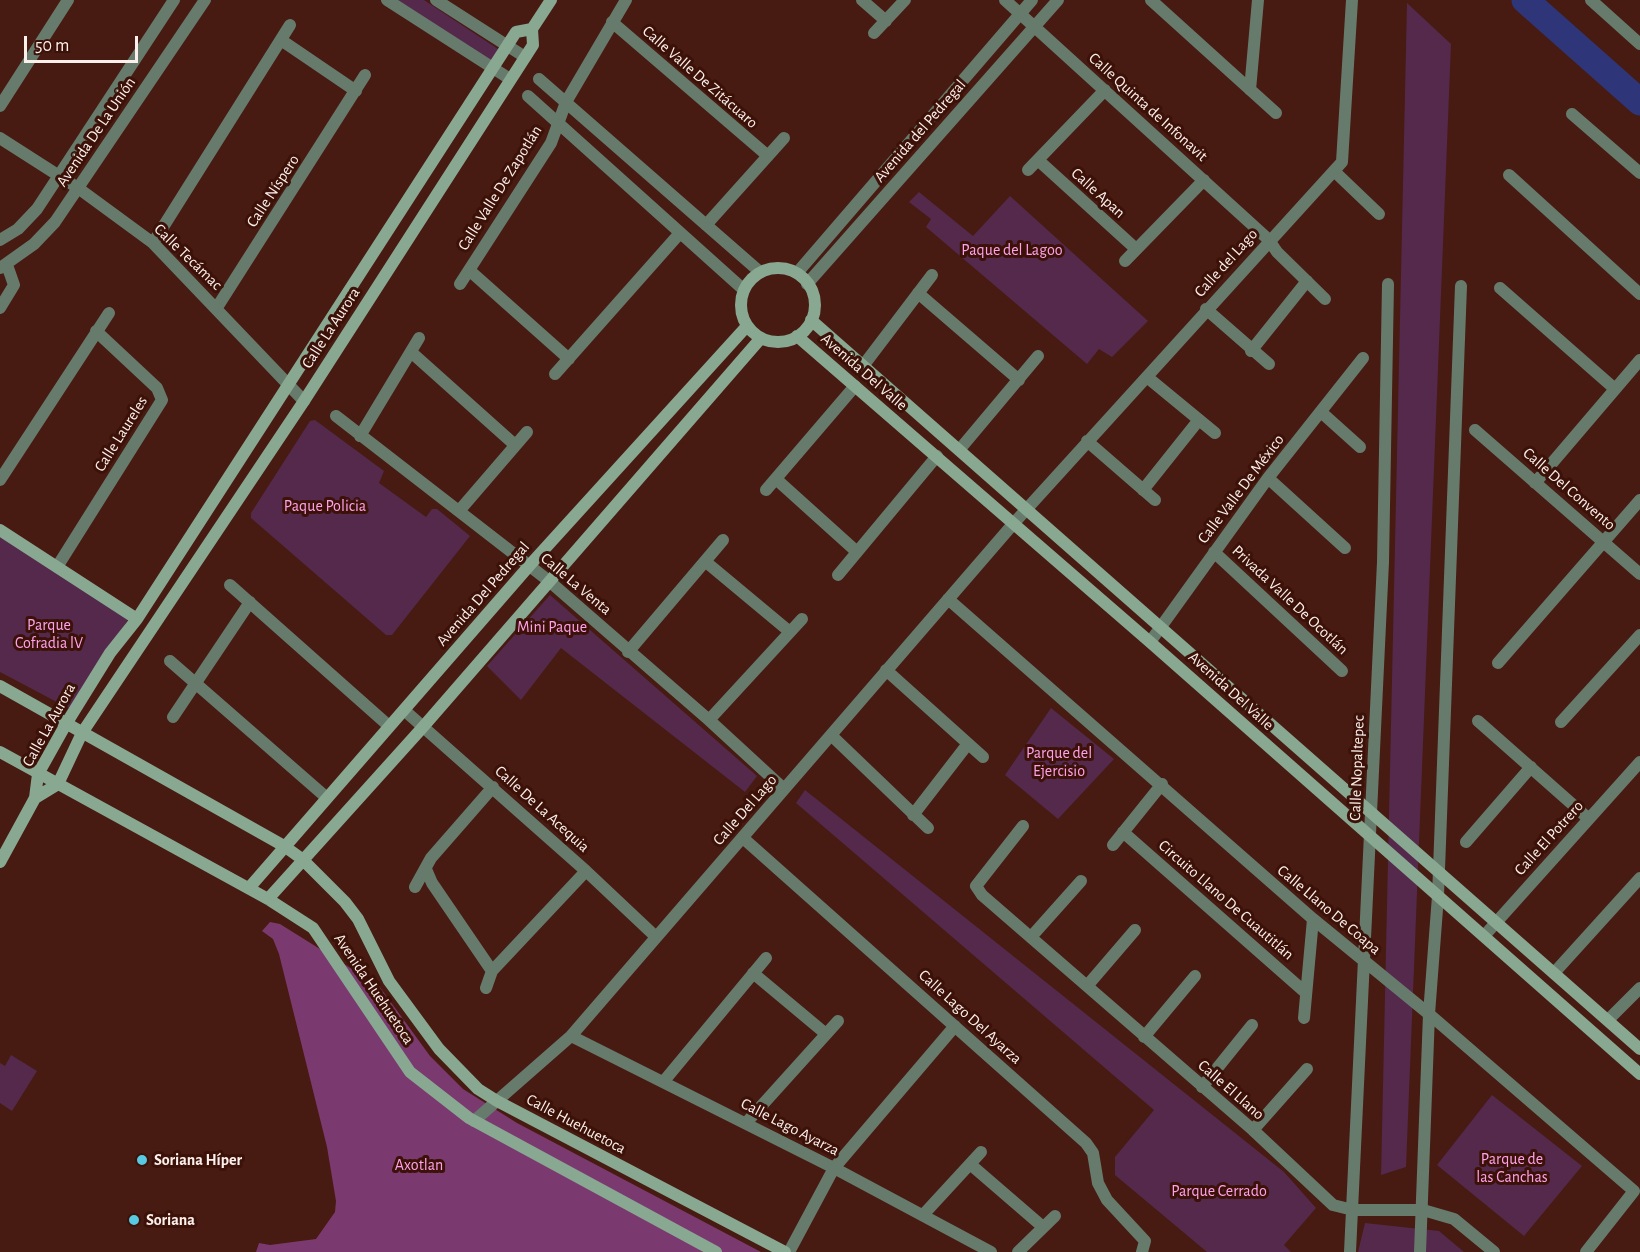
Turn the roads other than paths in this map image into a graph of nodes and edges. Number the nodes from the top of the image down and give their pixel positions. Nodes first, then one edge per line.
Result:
1 (68, 0) edge
2 (174, 0) edge
3 (205, 0) edge
4 (387, 0) edge
5 (436, 0) edge
6 (551, 0) edge
7 (626, 0) edge
8 (862, 0) edge
9 (905, 0) edge
10 (1005, 0) edge
11 (1032, 0) edge
12 (1058, 0) edge
13 (1151, 0) edge
14 (1258, 0) edge
15 (1352, 0) edge
16 (1591, 0) edge
17 (1021, 14) junction
18 (886, 21) junction
19 (612, 22) junction
20 (290, 25) dead end
21 (1035, 27) junction
22 (532, 29) junction
23 (874, 33) dead end
24 (281, 40) junction
25 (1640, 44) edge
26 (507, 46) junction
27 (525, 57) junction
28 (493, 68) junction
29 (365, 75) dead end
30 (510, 79) junction
31 (539, 79) dead end
32 (1105, 90) junction
33 (1250, 90) junction
34 (356, 91) junction
35 (528, 96) dead end
36 (566, 102) junction
37 (0, 106) edge
38 (1276, 113) dead end
39 (1572, 114) dead end
40 (559, 123) junction
41 (0, 138) edge
42 (784, 138) dead end
43 (768, 156) junction
44 (1038, 160) junction
45 (1028, 170) dead end
46 (1334, 171) junction
47 (1640, 173) edge
48 (1509, 175) dead end
49 (58, 177) junction
50 (1204, 180) junction
51 (78, 188) junction
52 (1379, 214) dead end
53 (706, 225) junction
54 (680, 233) junction
55 (0, 240) edge
56 (1269, 240) junction
57 (153, 243) junction
58 (1136, 249) junction
59 (1125, 261) dead end
60 (4, 267) edge
61 (469, 270) junction
62 (760, 272) junction
63 (797, 273) junction
64 (932, 274) dead end
65 (1307, 281) junction
66 (460, 284) dead end
67 (807, 284) junction
68 (1388, 284) dead end
69 (1461, 286) dead end
70 (1500, 288) dead end
71 (744, 290) junction
72 (918, 293) junction
73 (1640, 294) edge
74 (1325, 299) dead end
75 (0, 308) edge
76 (216, 309) junction
77 (1206, 309) junction
78 (110, 313) dead end
79 (812, 320) junction
80 (747, 326) junction
81 (96, 331) junction
82 (797, 336) junction
83 (419, 338) dead end
84 (761, 338) junction
85 (1251, 351) junction
86 (411, 352) junction
87 (1038, 356) dead end
88 (1363, 358) dead end
89 (569, 359) junction
90 (1640, 360) edge
91 (1269, 364) dead end
92 (862, 366) junction
93 (555, 374) dead end
94 (1147, 377) junction
95 (1019, 380) junction
96 (288, 385) junction
97 (855, 386) junction
98 (1615, 389) junction
99 (304, 401) junction
100 (1321, 412) junction
101 (336, 416) dead end
102 (1198, 420) junction
103 (1475, 430) dead end
104 (527, 432) dead end
105 (1215, 433) dead end
106 (360, 436) junction
107 (1087, 441) junction
108 (515, 445) junction
109 (1360, 447) dead end
110 (960, 449) junction
111 (937, 456) junction
112 (1268, 478) junction
113 (776, 479) junction
114 (0, 480) edge
115 (1535, 483) junction
116 (766, 490) dead end
117 (1143, 490) junction
118 (1640, 500) edge
119 (1155, 501) dead end
120 (1027, 508) junction
121 (459, 511) junction
122 (1014, 523) junction
123 (0, 530) edge
124 (723, 540) dead end
125 (1603, 540) junction
126 (1345, 548) dead end
127 (857, 552) junction
128 (1214, 552) junction
129 (706, 562) junction
130 (529, 566) junction
131 (57, 567) junction
132 (1640, 574) edge
133 (838, 575) dead end
134 (549, 581) junction
135 (230, 585) dead end
136 (948, 599) junction
137 (250, 602) junction
138 (136, 619) junction
139 (802, 619) dead end
140 (1162, 626) junction
141 (790, 632) junction
142 (1640, 635) edge
143 (1150, 642) junction
144 (628, 652) junction
145 (170, 661) dead end
146 (1498, 663) dead end
147 (886, 670) junction
148 (1342, 671) dead end
149 (195, 684) junction
150 (0, 686) edge
151 (405, 710) junction
152 (173, 717) dead end
153 (709, 720) junction
154 (1478, 721) dead end
155 (1562, 722) dead end
156 (66, 724) junction
157 (389, 726) junction
158 (423, 727) junction
159 (82, 733) junction
160 (832, 736) junction
161 (967, 744) junction
162 (0, 752) edge
163 (983, 757) dead end
164 (1640, 762) edge
165 (1531, 767) junction
166 (38, 774) junction
167 (58, 784) junction
168 (1162, 784) junction
169 (493, 787) junction
170 (784, 789) junction
171 (35, 798) junction
172 (327, 798) junction
173 (1371, 811) junction
174 (913, 815) junction
175 (1589, 819) junction
176 (1023, 826) dead end
177 (928, 828) dead end
178 (1123, 832) junction
179 (743, 838) junction
180 (1371, 838) junction
181 (1466, 842) dead end
182 (1113, 845) dead end
183 (284, 846) junction
184 (302, 859) junction
185 (0, 862) edge
186 (426, 869) junction
187 (586, 870) junction
188 (1439, 870) junction
189 (1640, 878) edge
190 (1081, 881) dead end
191 (415, 887) dead end
192 (249, 888) junction
193 (1438, 896) junction
194 (268, 899) junction
195 (1313, 919) junction
196 (1496, 921) junction
197 (1135, 930) dead end
198 (655, 936) junction
199 (1484, 936) junction
200 (1031, 937) junction
201 (766, 958) dead end
202 (1363, 960) junction
203 (492, 971) junction
204 (753, 973) junction
205 (1554, 973) junction
206 (1195, 976) dead end
207 (389, 981) joint
208 (1086, 986) junction
209 (486, 988) dead end
210 (1640, 988) edge
211 (1306, 993) junction
212 (1429, 1014) junction
213 (1304, 1018) dead end
214 (1608, 1020) junction
215 (838, 1021) dead end
216 (956, 1026) junction
217 (1252, 1026) dead end
218 (826, 1034) junction
219 (571, 1036) junction
220 (1144, 1036) junction
221 (1640, 1049) edge
222 (1307, 1069) dead end
223 (1640, 1074) edge
224 (664, 1081) junction
225 (1202, 1087) junction
226 (496, 1101) junction
227 (474, 1121) junction
228 (746, 1123) junction
229 (1253, 1130) junction
230 (981, 1152) dead end
231 (970, 1164) junction
232 (834, 1168) junction
233 (1353, 1210) junction
234 (1423, 1210) junction
235 (923, 1215) junction
236 (1055, 1216) dead end
237 (1043, 1227) junction
238 (1144, 1246) edge
239 (716, 1252) edge
240 (787, 1252) edge
241 (991, 1252) edge
242 (1018, 1252) edge
243 (1350, 1252) edge
244 (1420, 1252) edge
245 (1494, 1252) edge
246 (1586, 1252) edge

1 - 37 street
2 - 49 street, Avenida De La Unión
3 - 51 street, Avenida De La Unión
4 - 28 street
5 - 26 street
6 - 22 street
7 - 19 street
8 - 18 street
9 - 18 street
10 - 17 street, Calle Quinta de Infonavit
11 - 17 street, Avenida del Pedregal
12 - 21 street, Avenida del Pedregal
13 - 33 street
14 - 33 street
15 - 46 street, Calle del Lago
16 - 25 street
17 - 21 street, Calle Quinta de Infonavit
17 - 63 street, Avenida del Pedregal
18 - 23 street
19 - 36 street
19 - 43 street, Calle Valle De Zitácuaro
20 - 24 street
21 - 32 street, Calle Quinta de Infonavit
21 - 67 street, Avenida del Pedregal
22 - 26 street
22 - 27 street, Calle La Aurora
24 - 34 street
24 - 57 street
26 - 27 street
26 - 28 street, Calle La Aurora
27 - 30 street, Calle La Aurora
28 - 30 street
28 - 96 street, Calle La Aurora
29 - 34 street, Calle Níspero
30 - 99 street, Calle La Aurora
31 - 36 street
32 - 44 street
32 - 50 street, Calle Quinta de Infonavit
33 - 38 street
34 - 76 street, Calle Níspero
35 - 40 street
36 - 40 street
36 - 53 street
39 - 47 street
40 - 54 street
40 - 61 street, Calle Valle De Zapotlán
41 - 49 street, Calle Tecámac
42 - 43 street
43 - 53 street
44 - 45 street
44 - 58 street, Calle Apan
46 - 52 street
46 - 56 street, Calle del Lago
48 - 73 street
49 - 51 street, Calle Tecámac
49 - 55 street, Avenida De La Unión
50 - 56 street, Calle Quinta de Infonavit
50 - 58 street
51 - 57 street, Calle Tecámac
51 - 60 street, Avenida De La Unión
53 - 62 street
54 - 71 street
54 - 89 street
56 - 65 street, Calle Quinta de Infonavit
56 - 77 street, Calle del Lago
57 - 76 street, Calle Tecámac
58 - 59 street
60 - 75 street
61 - 66 street, Calle Valle De Zapotlán
61 - 89 street, Calle Valle De Zapotlán
62 - 63 street
62 - 71 street
63 - 67 street
64 - 72 street
65 - 74 street, Calle Quinta de Infonavit
65 - 85 street
67 - 79 street
68 - 173 street, Calle Nopaltepec
69 - 188 street
70 - 98 street
71 - 80 street
72 - 92 street
72 - 95 street
76 - 96 street, Calle Tecámac
77 - 85 street
77 - 94 street, Calle del Lago
78 - 81 street
79 - 82 street
79 - 92 street, Avenida Del Valle
80 - 84 street
80 - 130 street, Avenida Del Pedregal
81 - 114 street
81 - 131 street, Calle Laureles
82 - 84 street
82 - 97 street, Avenida Del Valle
83 - 86 street
84 - 134 street
85 - 91 street
86 - 106 street
86 - 108 street
87 - 95 street
88 - 100 street, Calle Valle De México
89 - 93 street
90 - 98 street
92 - 110 street, Avenida Del Valle
94 - 102 street
94 - 107 street, Calle del Lago
95 - 110 street
96 - 99 street, Calle Tecámac
96 - 138 street, Calle La Aurora
97 - 111 street, Avenida Del Valle
97 - 113 street
98 - 115 street
99 - 159 street, Calle La Aurora
100 - 109 street
100 - 112 street, Calle Valle De México
101 - 106 street, Calle La Venta
102 - 105 street
102 - 117 street
103 - 115 street, Calle Del Convento
104 - 108 street
106 - 121 street, Calle La Venta
107 - 117 street
107 - 120 street, Calle del Lago
108 - 121 street
110 - 120 street, Avenida Del Valle
111 - 122 street, Avenida Del Valle
111 - 127 street
112 - 126 street
112 - 128 street, Calle Valle De México
113 - 116 street
113 - 127 street
115 - 125 street, Calle Del Convento
117 - 119 street
118 - 125 street
120 - 122 street, Calle Del Lago
120 - 140 street, Avenida Del Valle
121 - 130 street, Calle La Venta
122 - 136 street, Calle Del Lago
122 - 143 street, Avenida Del Valle
123 - 131 street
124 - 129 street
125 - 132 street, Calle Del Convento
125 - 146 street
127 - 133 street
128 - 140 street, Calle Valle De México
128 - 148 street, Privada Valle De Ocotlán
129 - 141 street
129 - 144 street
130 - 134 street, Calle La Venta
130 - 151 street, Avenida Del Pedregal
131 - 138 street
134 - 144 street, Calle La Venta
134 - 158 street
135 - 137 street
136 - 147 street, Calle Del Lago
136 - 168 street, Calle Llano De Coapa
137 - 149 street
137 - 157 street
138 - 156 street, Calle La Aurora
139 - 141 street
140 - 143 street, Calle Valle De México
140 - 173 street, Avenida Del Valle
141 - 153 street
142 - 155 street
143 - 180 street, Avenida Del Valle
144 - 153 street, Calle La Venta
145 - 149 street
147 - 160 street, Calle Del Lago
147 - 161 street
149 - 152 street
149 - 172 street
150 - 156 street, Avenida Huehuetoca
151 - 157 street, Avenida Del Pedregal
151 - 158 street, Calle De La Acequia
153 - 170 street, Calle La Venta
154 - 165 street
156 - 159 street, Avenida Huehuetoca
156 - 166 street, Calle La Aurora
157 - 172 street, Avenida Del Pedregal
158 - 169 street, Calle De La Acequia
158 - 184 street
159 - 167 street, Calle La Aurora
159 - 183 street, Avenida Huehuetoca
160 - 170 street, Calle Del Lago
160 - 174 street
161 - 163 street
161 - 174 street
162 - 166 street, Avenida Huehuetoca
164 - 175 street, Calle El Potrero
165 - 175 street
165 - 181 street
166 - 167 street, Avenida Huehuetoca
166 - 171 street, Calle La Aurora
167 - 171 street, Calle La Aurora
167 - 192 street, Avenida Huehuetoca
168 - 178 street
168 - 195 street, Calle Llano De Coapa
169 - 186 street
169 - 187 street, Calle De La Acequia
170 - 179 street, Calle Del Lago
171 - 185 street
172 - 183 street, Avenida Del Pedregal
173 - 180 street, Calle Nopaltepec
173 - 188 street, Avenida Del Valle
174 - 177 street
175 - 196 street, Calle El Potrero
176 - 200 street, Calle El Llano
178 - 182 street
178 - 211 street, Circuito Llano De Cuautitlán
179 - 198 street, Calle Del Lago
179 - 216 street, Calle Lago Del Ayarza
180 - 193 street, Avenida Del Valle
180 - 202 street, Calle Nopaltepec
183 - 184 street, Avenida Huehuetoca
183 - 192 street, Avenida Del Pedregal
184 - 194 street
184 - 207 street, Avenida Huehuetoca
186 - 191 street
186 - 203 street
187 - 198 street, Calle De La Acequia
187 - 203 street
188 - 193 street
188 - 196 street, Avenida Del Valle
189 - 205 street
190 - 200 street
192 - 194 street, Avenida Huehuetoca
193 - 199 street, Avenida Del Valle
193 - 212 street
194 - 227 street, Avenida Huehuetoca
195 - 202 street, Calle Llano De Coapa
195 - 211 street, Circuito Llano De Cuautitlán
196 - 199 street, Calle El Potrero
196 - 205 street, Avenida Del Valle
197 - 208 street
198 - 219 street, Calle Del Lago
199 - 223 street, Avenida Del Valle
200 - 208 street, Calle El Llano
201 - 204 street
202 - 212 street, Calle Llano De Coapa
202 - 233 street, Calle Nopaltepec
203 - 209 street
204 - 218 street
204 - 224 street
205 - 214 street, Avenida Del Valle
206 - 220 street
207 - 226 street, Calle Huehuetoca
208 - 220 street, Calle El Llano
210 - 214 street
211 - 213 street, Circuito Llano De Cuautitlán
212 - 234 street
212 - 246 street, Calle Llano De Coapa
214 - 221 street, Avenida Del Valle
215 - 218 street
216 - 232 street
216 - 238 street, Calle Lago Del Ayarza
217 - 225 street
218 - 228 street
219 - 224 street, Calle Lago Ayarza
219 - 226 street, Calle Del Lago
220 - 225 street, Calle El Llano
222 - 229 street
224 - 228 street, Calle Lago Ayarza
225 - 229 street, Calle El Llano
226 - 227 street, Calle Del Lago
226 - 240 street, Calle Huehuetoca
227 - 239 street, Avenida Huehuetoca
228 - 232 street, Calle Lago Ayarza
229 - 233 street, Calle El Llano
230 - 231 street
231 - 235 street
231 - 237 street
232 - 235 street, Calle Lago Ayarza
232 - 240 street
233 - 234 street, Calle El Llano
233 - 243 street, Calle Nopaltepec
234 - 244 street
234 - 245 street, Calle El Llano
235 - 241 street, Calle Lago Ayarza
236 - 237 street
237 - 242 street

